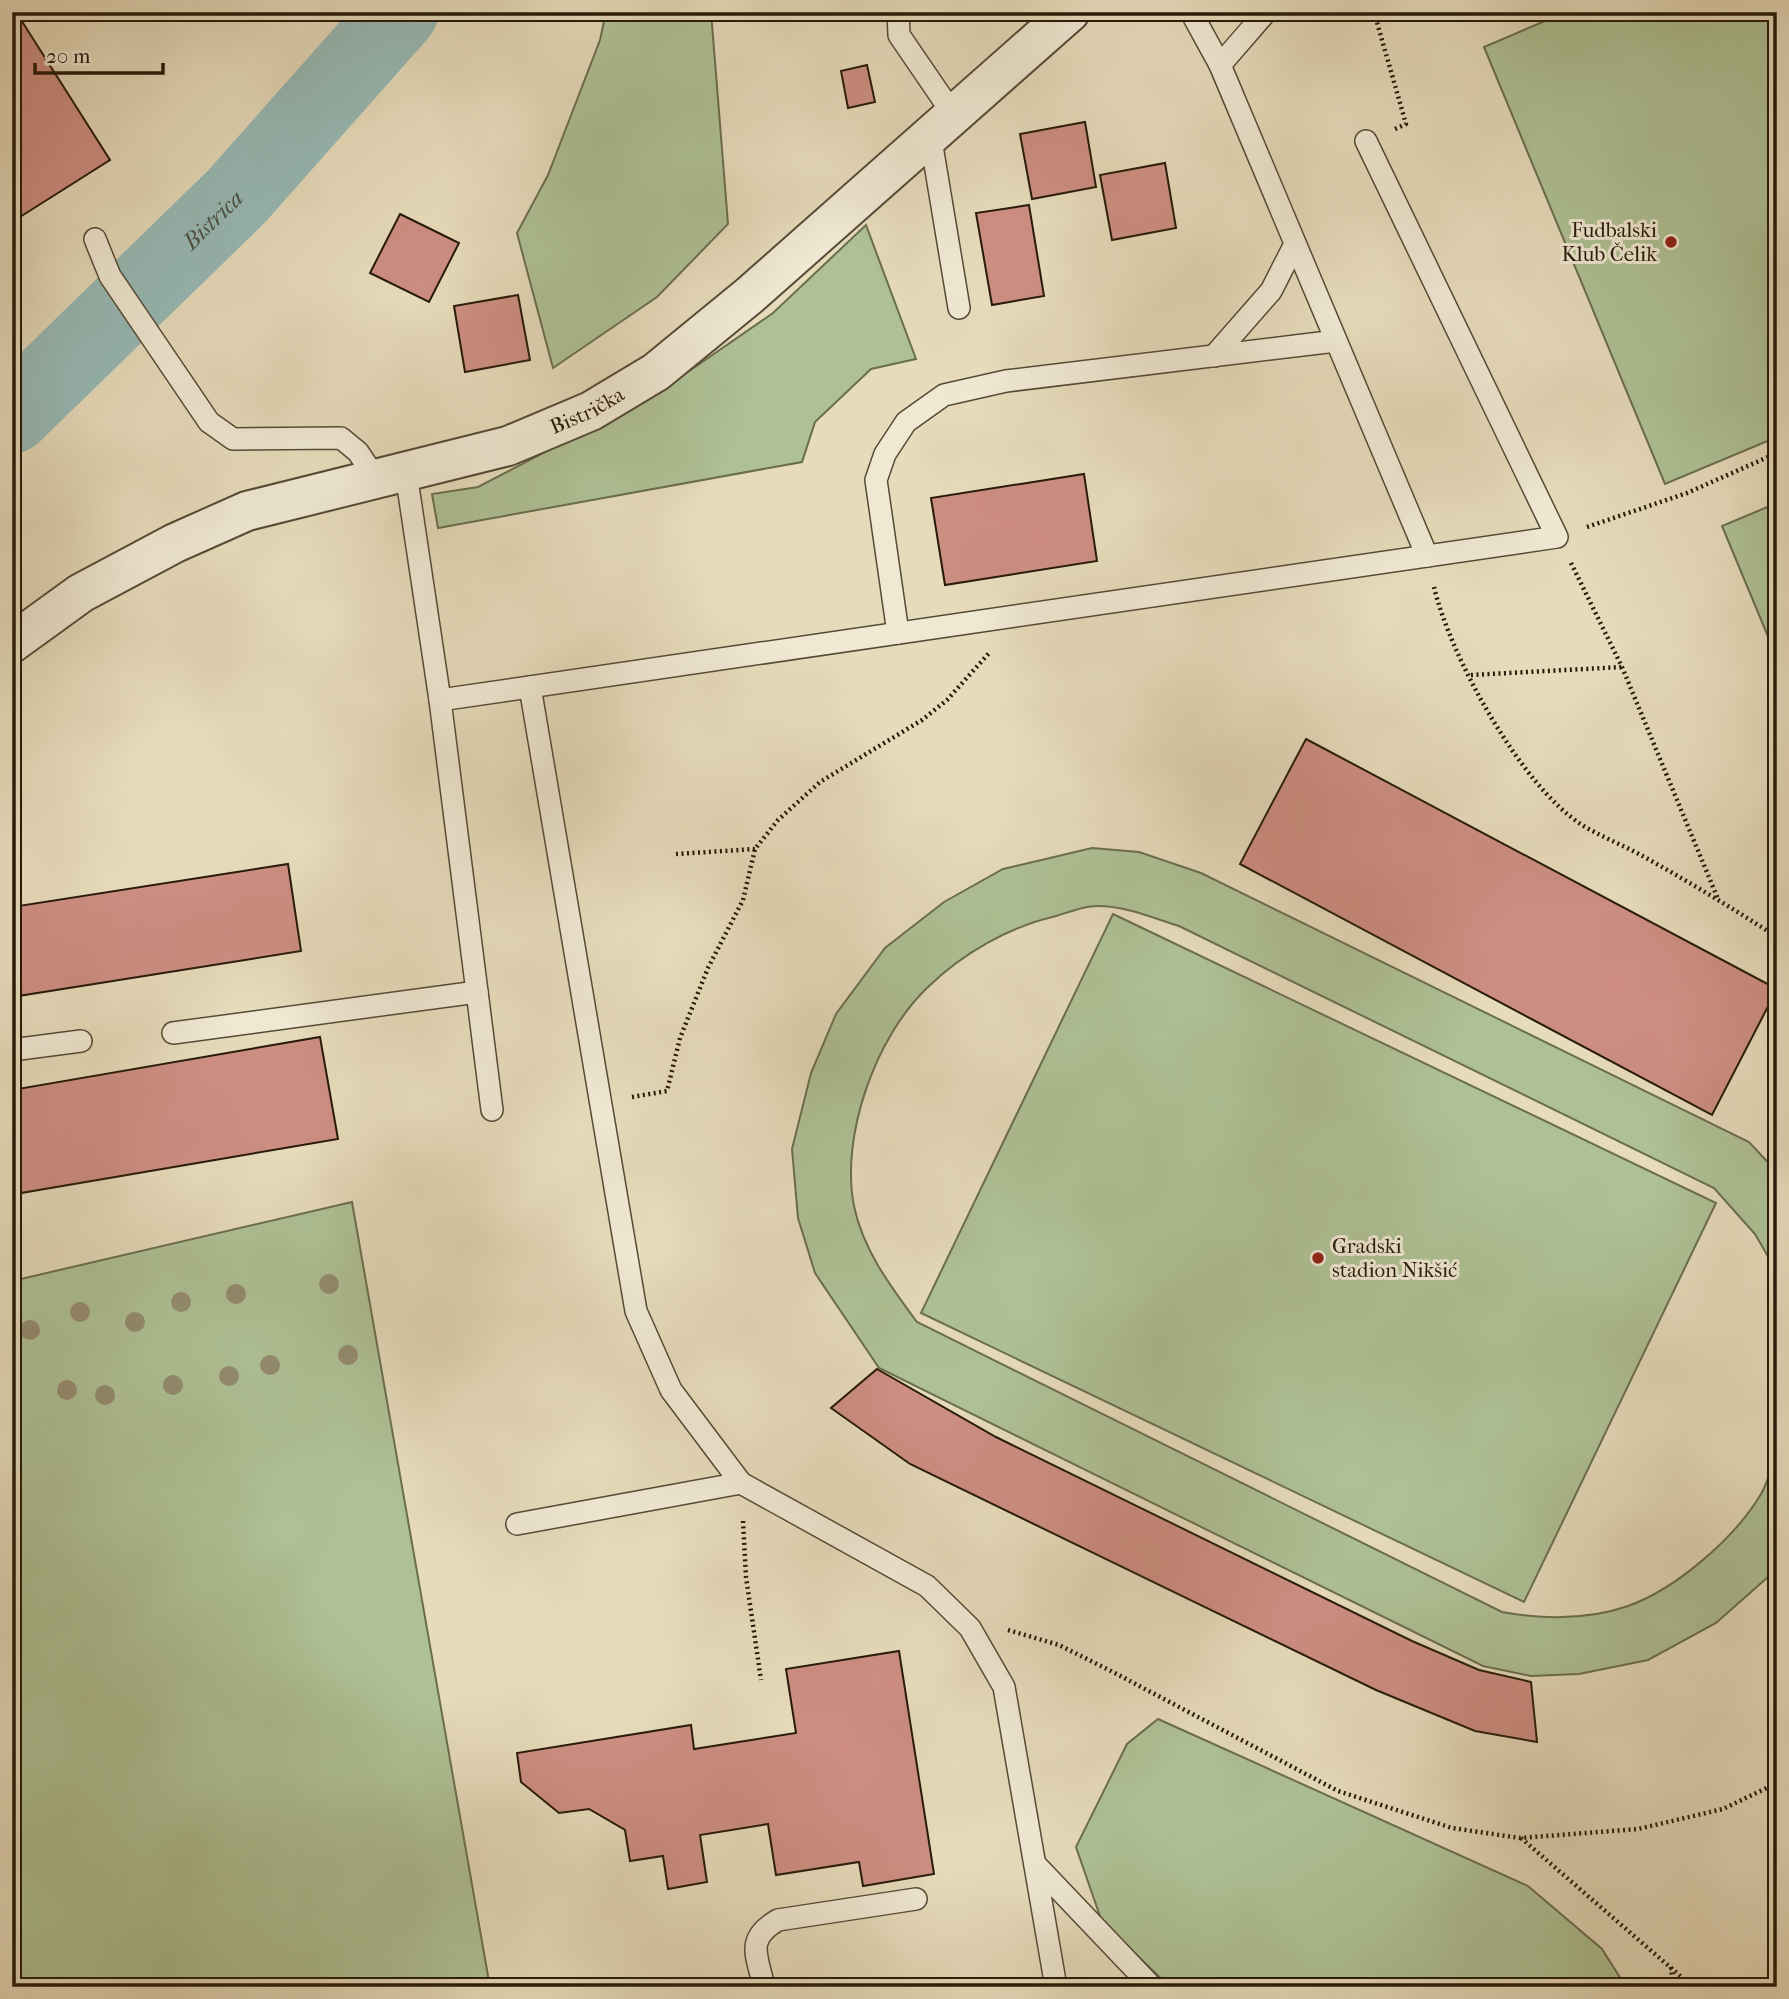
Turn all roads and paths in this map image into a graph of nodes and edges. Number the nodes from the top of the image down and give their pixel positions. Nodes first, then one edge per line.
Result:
1 (898, 12) edge
2 (1069, 12) edge
3 (1191, 12) edge
4 (1266, 12) edge
5 (1374, 12) edge
6 (1220, 65) junction
7 (942, 124) junction
8 (1366, 141) joint
9 (95, 239) dead end
10 (1295, 244) junction
11 (959, 308) dead end
12 (1336, 341) junction
13 (1214, 356) junction
14 (1777, 453) edge
15 (391, 476) junction
16 (1557, 537) junction
17 (1427, 556) junction
18 (1025, 614) junction
19 (898, 633) junction
20 (12, 643) edge
21 (1622, 667) junction
22 (1471, 675) junction
23 (530, 687) junction
24 (440, 701) junction
25 (755, 849) junction
26 (676, 854) dead end
27 (1718, 899) junction
28 (1777, 937) edge
29 (477, 992) junction
30 (173, 1033) dead end
31 (81, 1041) dead end
32 (12, 1050) edge
33 (600, 1104) junction
34 (492, 1110) dead end
35 (741, 1483) junction
36 (517, 1524) dead end
37 (970, 1628) junction
38 (761, 1680) dead end
39 (1777, 1783) edge
40 (1520, 1838) junction
41 (1034, 1864) junction
42 (916, 1899) dead end
43 (1671, 1966) junction
44 (764, 1987) edge
45 (1056, 1987) edge
46 (1152, 1987) edge
47 (1673, 1987) edge
48 (1693, 1987) edge

1 - 7 lane
2 - 7 street, Bistrička
3 - 6 lane
4 - 6 lane
5 - 8 path
6 - 10 lane
7 - 11 lane
7 - 15 street, Bistrička
8 - 16 lane
9 - 15 lane
10 - 12 lane
10 - 13 lane
12 - 13 lane
12 - 17 lane
13 - 19 lane
14 - 16 path
15 - 20 street, Bistrička
15 - 24 lane
16 - 17 lane
16 - 21 path
17 - 18 lane
17 - 22 path
18 - 19 lane
18 - 25 path
19 - 23 lane
21 - 22 path
21 - 27 path
22 - 27 path
23 - 24 lane
23 - 33 lane
24 - 29 lane
25 - 26 path
25 - 33 path
27 - 28 path
29 - 30 lane
29 - 34 lane
31 - 32 lane
33 - 35 lane
35 - 36 lane
35 - 37 lane
35 - 38 path
37 - 40 path
37 - 41 lane
39 - 40 path
40 - 43 path
41 - 45 lane
41 - 46 lane
42 - 44 lane
43 - 47 path
43 - 48 path

